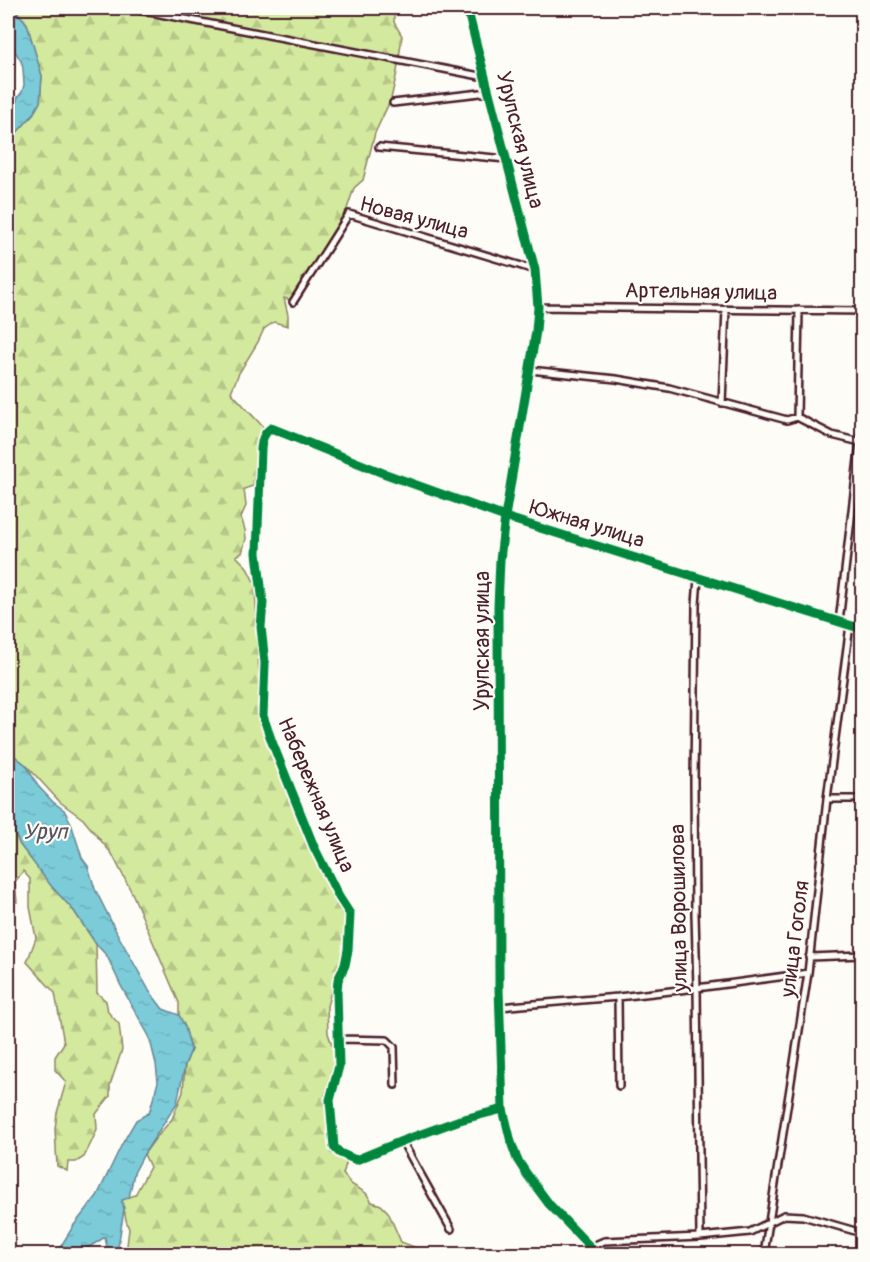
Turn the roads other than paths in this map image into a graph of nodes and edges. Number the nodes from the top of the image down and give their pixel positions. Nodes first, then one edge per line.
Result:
1 (129, 8) edge
2 (467, 8) edge
3 (485, 77) junction
4 (489, 92) junction
5 (393, 103) dead end
6 (379, 147) dead end
7 (506, 159) junction
8 (535, 270) junction
9 (293, 302) dead end
10 (538, 307) junction
11 (726, 309) junction
12 (799, 310) junction
13 (862, 311) edge
14 (530, 370) junction
15 (722, 403) junction
16 (797, 417) junction
17 (862, 426) edge
18 (270, 428) joint
19 (860, 442) junction
20 (505, 517) junction
21 (698, 578) junction
22 (839, 622) junction
23 (849, 626) junction
24 (862, 629) edge
25 (827, 799) junction
26 (862, 799) edge
27 (862, 955) edge
28 (809, 957) junction
29 (808, 973) junction
30 (697, 988) junction
31 (618, 997) junction
32 (499, 1007) junction
33 (340, 1039) junction
34 (395, 1085) dead end
35 (619, 1086) dead end
36 (503, 1109) junction
37 (402, 1141) junction
38 (769, 1222) junction
39 (451, 1229) dead end
40 (862, 1233) edge
41 (700, 1238) junction
42 (590, 1247) junction
43 (597, 1254) edge
44 (764, 1254) edge

1 - 3 street
2 - 3 street, Урупская улица
3 - 4 street, Урупская улица
4 - 5 street
4 - 7 street, Урупская улица
6 - 7 street
7 - 8 street, Урупская улица
8 - 9 street, Новая улица
8 - 10 street, Урупская улица
10 - 11 street, Артельная улица
10 - 14 street, Урупская улица
11 - 12 street, Артельная улица
11 - 15 street
12 - 13 street, Артельная улица
12 - 16 street
14 - 15 street
14 - 20 street, Урупская улица
15 - 16 street
16 - 19 street
17 - 19 street
18 - 20 street, Южная улица
18 - 33 street, Набережная улица
19 - 22 street
20 - 21 street, Южная улица
20 - 32 street, Урупская улица
21 - 22 street, Южная улица
21 - 30 street, улица Ворошилова
22 - 23 street, Южная улица
23 - 24 street, Южная улица
23 - 25 street, улица Гоголя
25 - 26 street
25 - 28 street, улица Гоголя
27 - 28 street
28 - 29 street, улица Гоголя
29 - 30 street
29 - 38 street, улица Гоголя
30 - 31 street
30 - 41 street, улица Ворошилова
31 - 32 street
31 - 35 street
32 - 36 street, Урупская улица
33 - 34 street
33 - 37 street, Набережная улица
36 - 37 street
36 - 42 street, Урупская улица
37 - 39 street
38 - 40 street
38 - 41 street
38 - 44 street, улица Гоголя
41 - 42 street
42 - 43 street, Урупская улица

